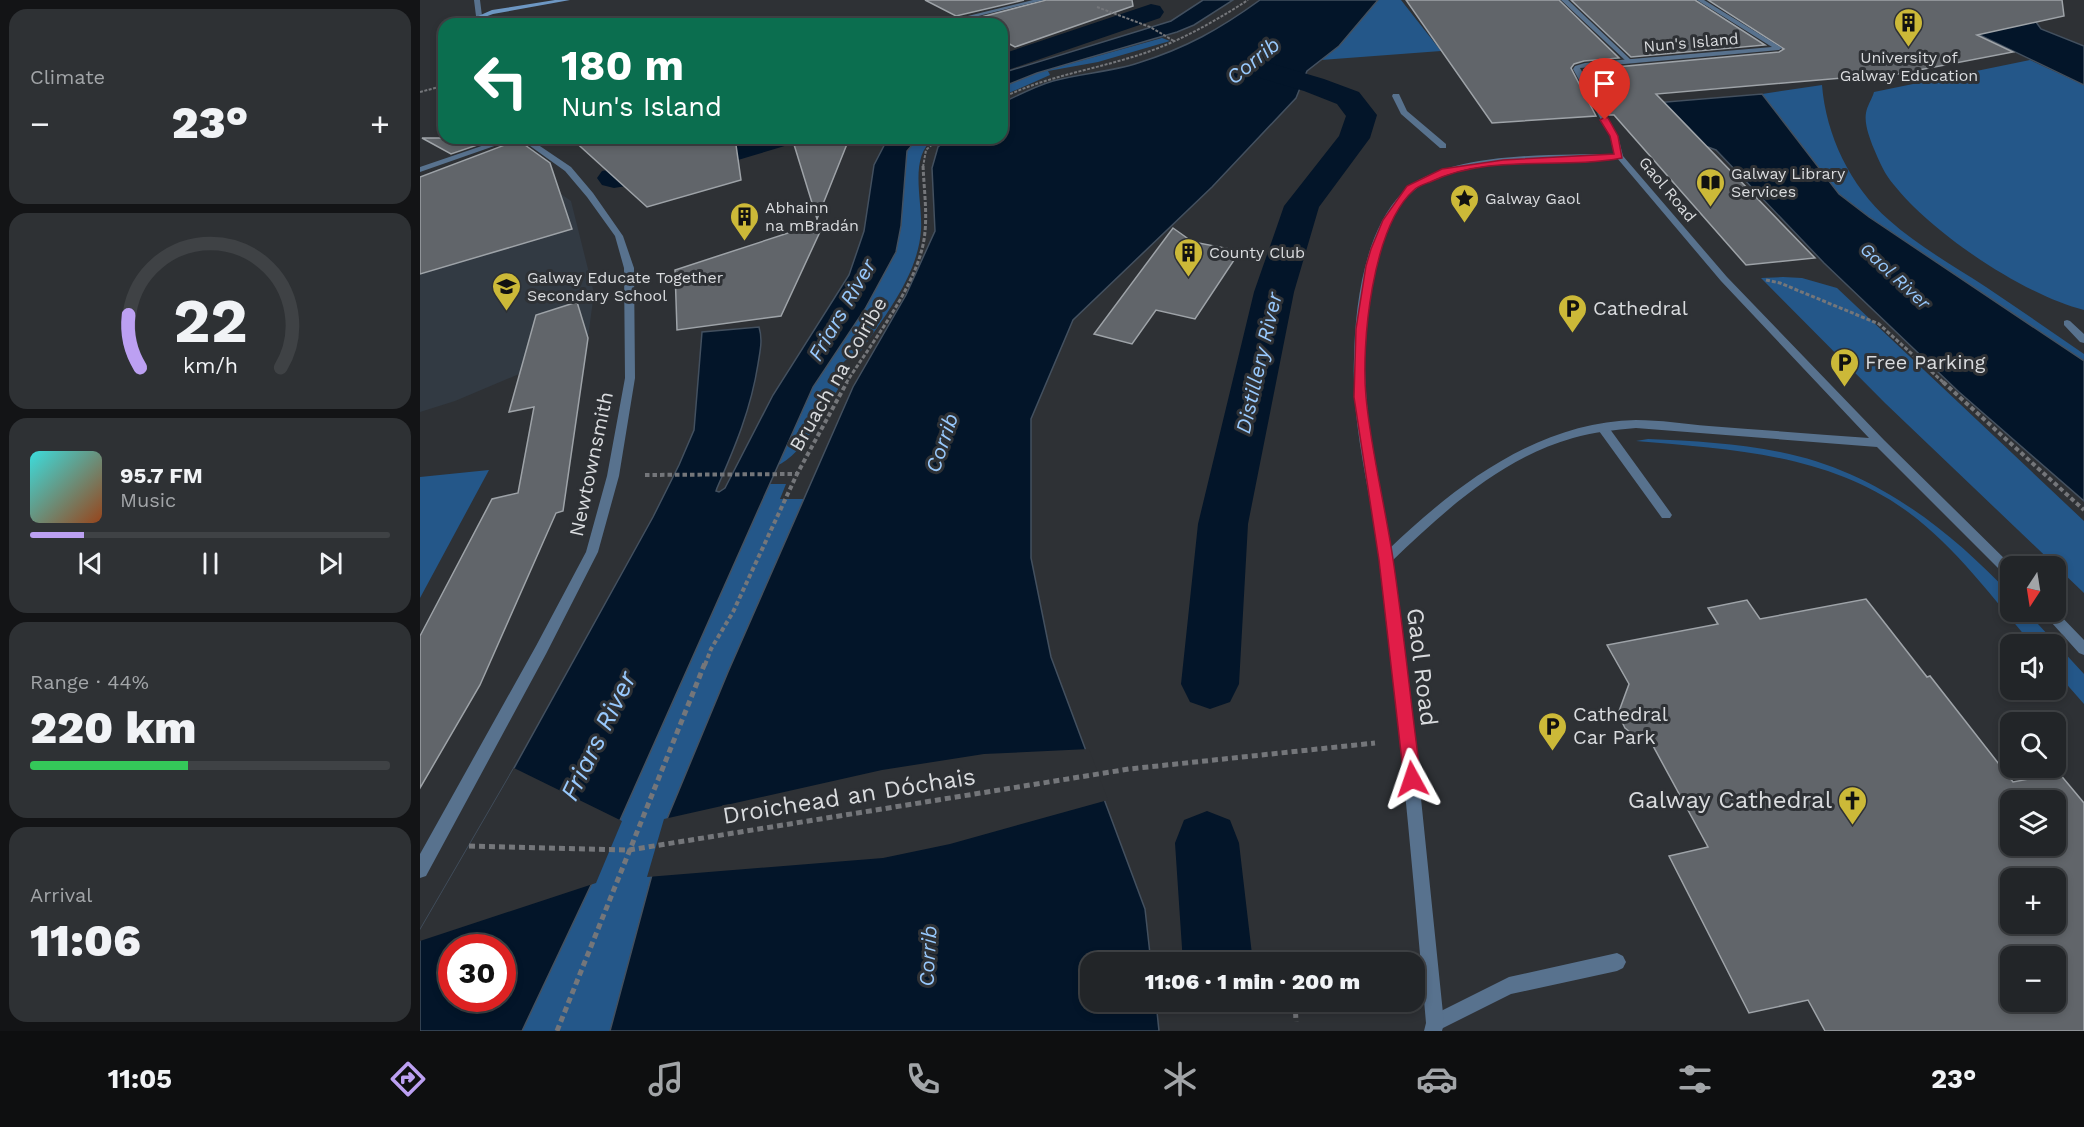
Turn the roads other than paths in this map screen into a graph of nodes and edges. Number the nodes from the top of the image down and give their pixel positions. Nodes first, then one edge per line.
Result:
1 (477, 0) edge
2 (567, 0) edge
3 (1041, 0) edge
4 (1564, 0) edge
5 (1700, 0) edge
6 (480, 18) edge
7 (483, 18) edge
8 (964, 18) edge
9 (1629, 61) junction
10 (1396, 96) dead end
11 (496, 144) edge
12 (532, 144) edge
13 (1443, 146) dead end
14 (1619, 156) junction
15 (420, 170) edge
16 (2067, 323) dead end
17 (2084, 340) edge
18 (1603, 428) junction
19 (1880, 443) junction
20 (1666, 515) dead end
21 (1386, 560) junction
22 (2000, 562) edge
23 (2058, 622) edge
24 (2084, 649) edge
25 (420, 870) edge
26 (1617, 962) dead end
27 (1434, 1027) edge

1 - 6 street
2 - 7 street
3 - 8 street
4 - 9 street
5 - 9 street, Nun's Island
9 - 14 street, Nun's Island
10 - 13 street
11 - 15 street
12 - 25 street, Newtownsmith
14 - 19 street, Gaol Road
14 - 21 street, Gaol Road
16 - 17 street
18 - 19 street
18 - 20 street
18 - 21 street
19 - 22 street, Gaol Road
21 - 27 street, Gaol Road
23 - 24 street
26 - 27 street

